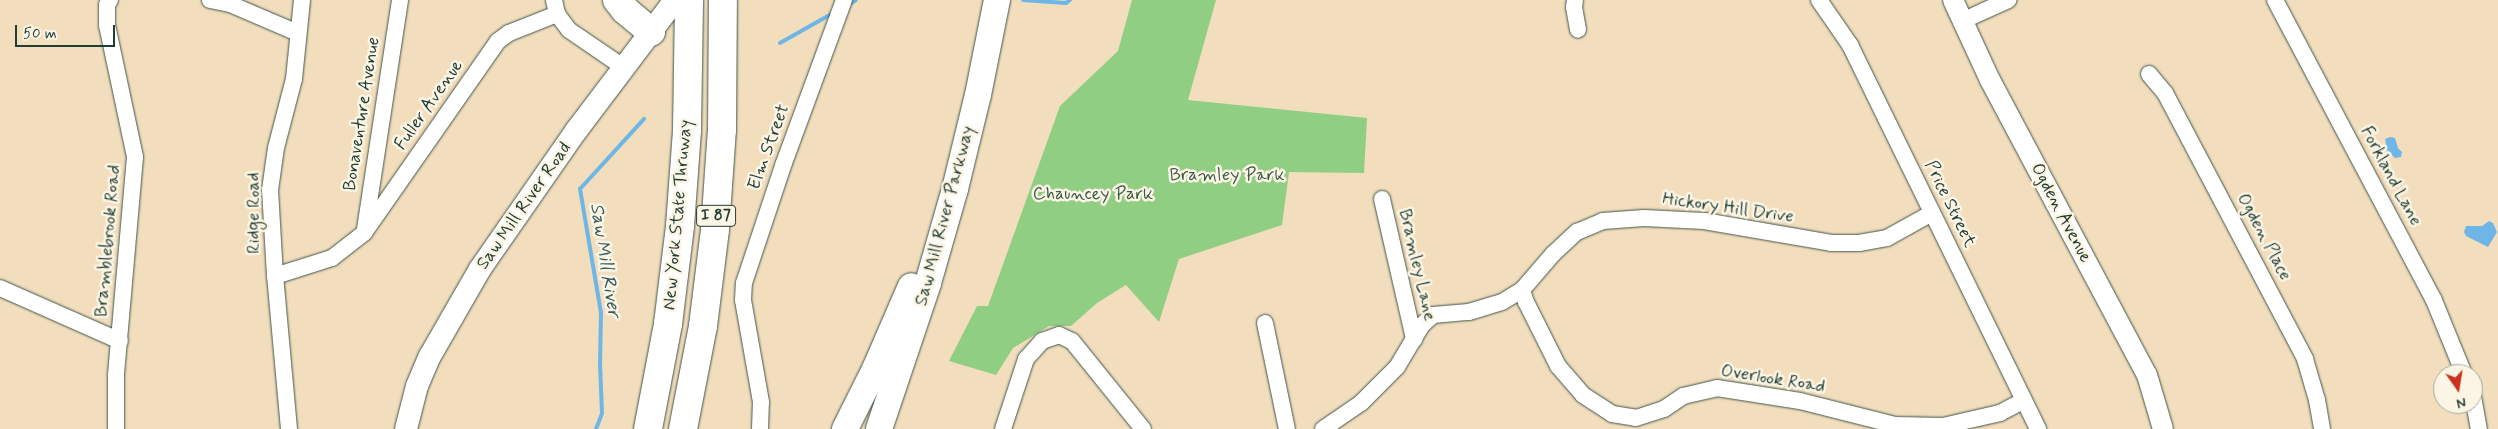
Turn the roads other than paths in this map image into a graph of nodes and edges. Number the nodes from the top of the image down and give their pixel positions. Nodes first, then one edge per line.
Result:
1 (110, 0) edge
2 (210, 0) edge
3 (302, 0) edge
4 (400, 0) edge
5 (617, 0) edge
6 (675, 0) edge
7 (689, 0) edge
8 (723, 0) edge
9 (844, 0) edge
10 (1575, 0) edge
11 (1819, 0) edge
12 (1952, 0) edge
13 (2008, 0) edge
14 (2276, 0) edge
15 (556, 7) edge
16 (1003, 10) edge
17 (1962, 22) junction
18 (1578, 30) dead end
19 (298, 32) junction
20 (651, 32) junction
21 (624, 68) junction
22 (2149, 74) dead end
23 (967, 140) junction
24 (1382, 199) dead end
25 (1932, 213) junction
26 (364, 233) junction
27 (274, 276) junction
28 (0, 288) edge
29 (1522, 290) junction
30 (1265, 322) dead end
31 (1414, 339) junction
32 (120, 341) junction
33 (2460, 364) edge
34 (2024, 400) junction
35 (2476, 414) edge
36 (1333, 426) edge
37 (116, 429) edge
38 (289, 429) edge
39 (406, 429) edge
40 (648, 429) edge
41 (683, 429) edge
42 (760, 429) edge
43 (846, 429) edge
44 (879, 429) edge
45 (897, 429) edge
46 (1003, 429) edge
47 (1143, 429) edge
48 (1287, 429) edge
49 (2038, 429) edge
50 (2163, 429) edge
51 (2322, 429) edge
52 (2479, 429) edge

1 - 32 street, Bramblebrook Road
2 - 19 street
3 - 19 street, Ridge Road
4 - 26 street, Bonaventure Avenue
5 - 20 highway
6 - 20 main road, Saw Mill River Road
7 - 40 highway, New York State Thruway / I 87
8 - 41 highway, New York State Thruway / I 87
9 - 42 street, Elm Street
10 - 18 street
11 - 25 street, Price Street
12 - 17 street, Ogden Avenue
13 - 17 street
14 - 33 street, Forkland Lane
15 - 21 street, Fuller Avenue
15 - 26 street, Fuller Avenue
16 - 23 highway, Saw Mill River Parkway
16 - 45 highway, Saw Mill River Parkway
17 - 50 street, Ogden Avenue
19 - 27 street, Ridge Road
20 - 21 main road, Saw Mill River Road
21 - 39 main road, Saw Mill River Road
22 - 51 street, Ogden Place
23 - 43 highway
23 - 44 highway, Saw Mill River Parkway
24 - 31 street, Bramley Lane
25 - 29 street, Hickory Hill Drive
25 - 34 street, Price Street
26 - 27 street, Fuller Avenue
27 - 38 street, Ridge Road
28 - 32 street
29 - 31 street, Hickory Hill Drive
29 - 34 street, Overlook Road
30 - 48 street
31 - 36 street, Hickory Hill Drive
32 - 37 street, Bramblebrook Road
34 - 49 street, Price Street
35 - 52 street
46 - 47 street

